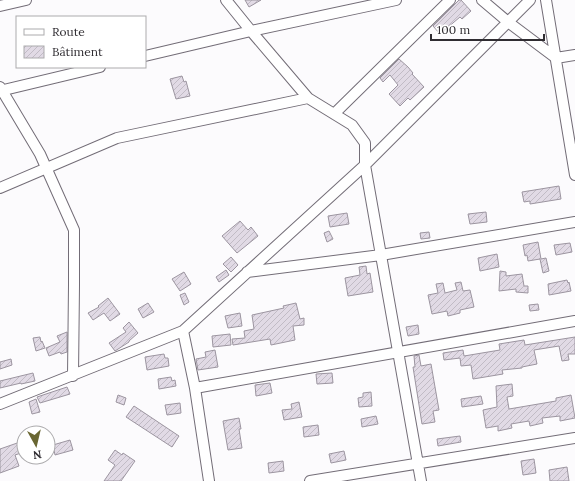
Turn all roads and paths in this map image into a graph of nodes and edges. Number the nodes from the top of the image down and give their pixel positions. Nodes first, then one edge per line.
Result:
1 (26, 0) edge
2 (226, 0) edge
3 (396, 0) edge
4 (450, 0) edge
5 (482, 0) edge
6 (530, 0) edge
7 (546, 0) edge
8 (0, 6) edge
9 (508, 22) junction
10 (251, 31) junction
11 (575, 55) edge
12 (146, 56) edge
13 (556, 58) junction
14 (96, 68) edge
15 (1, 89) edge
16 (308, 98) junction
17 (334, 114) junction
18 (364, 165) junction
19 (46, 169) junction
20 (575, 175) edge
21 (0, 188) edge
22 (575, 222) edge
23 (380, 255) junction
24 (247, 272) junction
25 (575, 321) edge
26 (183, 331) junction
27 (398, 352) junction
28 (73, 376) junction
29 (195, 388) junction
30 (0, 404) edge
31 (575, 438) edge
32 (418, 464) junction
33 (209, 481) edge
34 (310, 481) edge
35 (421, 481) edge

1 - 8 street
2 - 10 street
3 - 10 street
4 - 17 street
5 - 9 street
6 - 9 street
7 - 13 street
9 - 13 street
9 - 18 street
10 - 12 street
10 - 16 street
11 - 13 street
13 - 20 street
14 - 15 street
15 - 19 street
16 - 17 street
16 - 19 street
17 - 18 street
18 - 23 street
18 - 24 street
19 - 21 street
19 - 28 street
22 - 23 street
23 - 24 street
23 - 27 street
24 - 26 street
25 - 27 street
26 - 28 street
26 - 29 street
27 - 29 street
27 - 32 street
28 - 30 street
29 - 33 street
31 - 32 street
32 - 34 street
32 - 35 street

